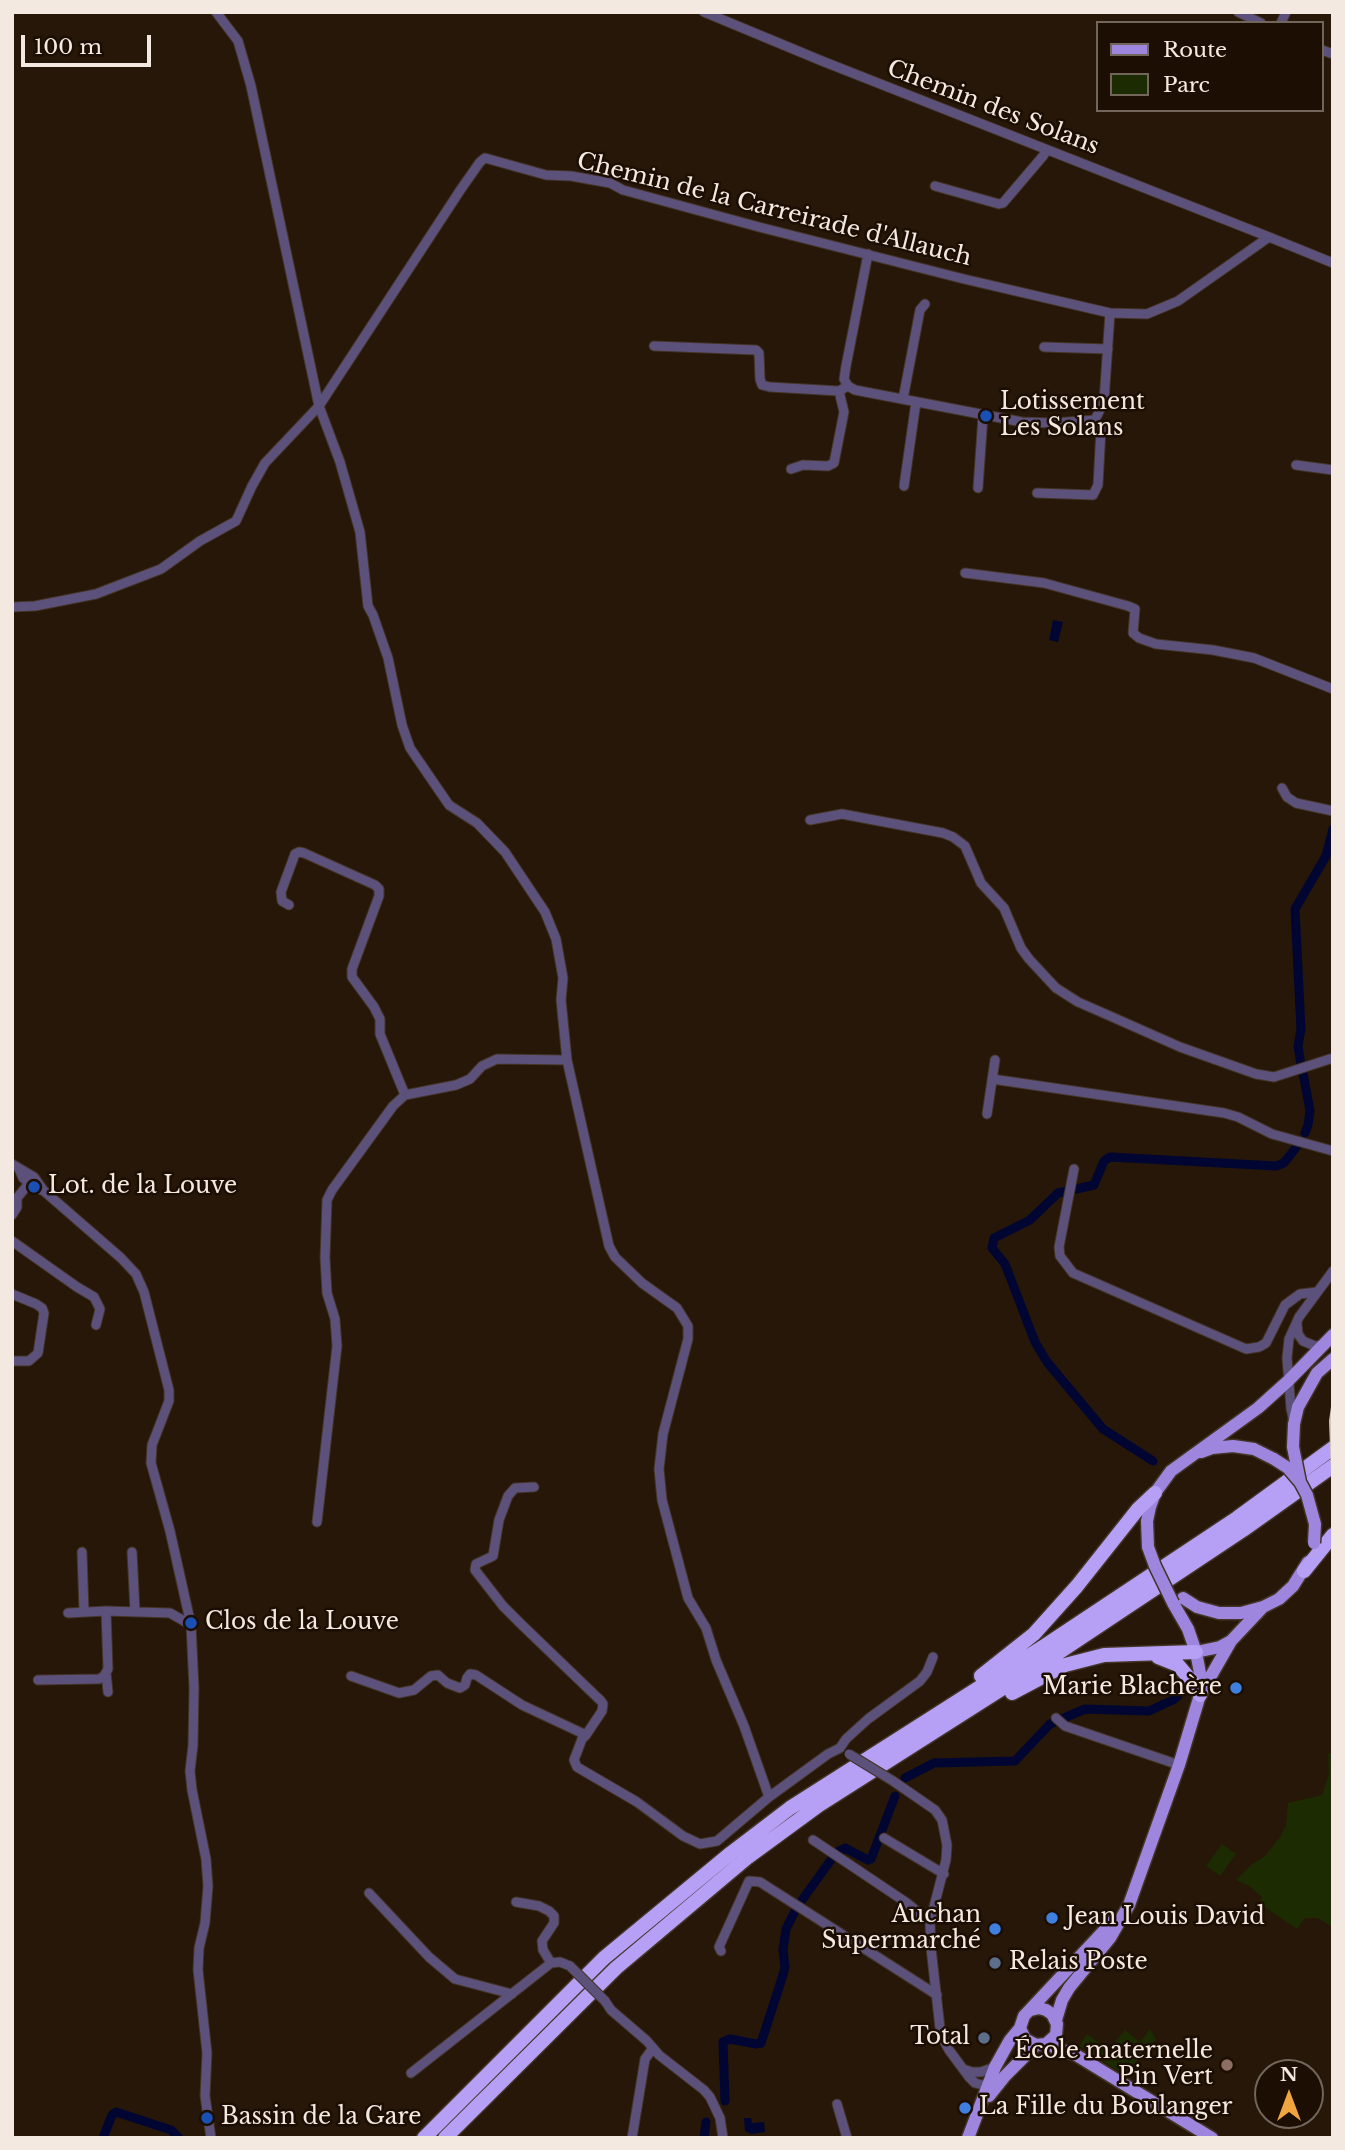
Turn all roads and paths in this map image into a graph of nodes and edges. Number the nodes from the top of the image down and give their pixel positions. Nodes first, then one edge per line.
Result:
1 (216, 12) edge
2 (704, 12) edge
3 (1238, 12) edge
4 (1257, 21) edge
5 (1047, 150) junction
6 (935, 186) dead end
7 (1269, 237) junction
8 (868, 254) junction
9 (1333, 263) edge
10 (925, 304) dead end
11 (1110, 313) junction
12 (654, 346) dead end
13 (1044, 347) dead end
14 (1108, 349) junction
15 (849, 386) junction
16 (839, 391) junction
17 (903, 400) junction
18 (916, 402) junction
19 (319, 405) junction
20 (983, 416) junction
21 (1095, 420) junction
22 (1296, 465) dead end
23 (791, 469) dead end
24 (1333, 470) edge
25 (904, 486) dead end
26 (978, 488) dead end
27 (1037, 493) dead end
28 (965, 573) dead end
29 (12, 607) edge
30 (1333, 689) edge
31 (1282, 788) dead end
32 (1333, 811) edge
33 (810, 820) dead end
34 (289, 905) dead end
35 (1333, 1058) edge
36 (567, 1060) junction
37 (995, 1060) dead end
38 (992, 1079) junction
39 (405, 1095) junction
40 (986, 1114) dead end
41 (1333, 1151) edge
42 (15, 1167) edge
43 (1074, 1169) dead end
44 (32, 1180) junction
45 (15, 1199) edge
46 (12, 1215) edge
47 (12, 1241) edge
48 (1333, 1271) edge
49 (1317, 1292) junction
50 (12, 1294) edge
51 (1297, 1323) junction
52 (96, 1325) dead end
53 (1330, 1338) edge
54 (12, 1361) edge
55 (1331, 1361) edge
56 (1288, 1381) junction
57 (1294, 1424) junction
58 (1192, 1455) junction
59 (1329, 1460) edge
60 (1300, 1482) junction
61 (534, 1487) dead end
62 (1155, 1493) junction
63 (317, 1522) dead end
64 (1325, 1541) edge
65 (82, 1552) dead end
66 (132, 1552) dead end
67 (1304, 1572) joint
68 (1178, 1601) junction
69 (1263, 1607) junction
70 (106, 1611) junction
71 (135, 1611) junction
72 (84, 1612) junction
73 (68, 1613) dead end
74 (191, 1625) junction
75 (1231, 1641) junction
76 (1196, 1652) junction
77 (1143, 1653) junction
78 (933, 1657) dead end
79 (106, 1673) junction
80 (351, 1676) dead end
81 (38, 1680) dead end
82 (108, 1692) dead end
83 (1200, 1695) junction
84 (1058, 1720) dead end
85 (586, 1735) junction
86 (896, 1740) junction
87 (840, 1748) junction
88 (1179, 1765) junction
89 (859, 1780) junction
90 (769, 1797) junction
91 (884, 1838) dead end
92 (813, 1840) dead end
93 (944, 1874) junction
94 (369, 1893) dead end
95 (516, 1902) dead end
96 (1129, 1905) junction
97 (930, 1922) junction
98 (721, 1951) dead end
99 (551, 1963) junction
100 (512, 1994) junction
101 (937, 1995) junction
102 (1031, 2010) junction
103 (1057, 2024) junction
104 (1020, 2028) junction
105 (1041, 2044) junction
106 (653, 2048) junction
107 (1076, 2055) junction
108 (995, 2067) junction
109 (963, 2069) junction
110 (411, 2073) dead end
111 (992, 2085) junction
112 (837, 2104) dead end
113 (211, 2138) edge
114 (424, 2138) edge
115 (445, 2138) edge
116 (632, 2138) edge
117 (723, 2138) edge
118 (847, 2138) edge
119 (968, 2138) edge
120 (1212, 2138) edge

1 - 19 street
2 - 5 street, Chemin des Solans
3 - 4 street
5 - 6 street
5 - 7 street, Chemin des Solans
7 - 9 street
7 - 11 street, Chemin de la Carreirade d'Allauch
8 - 11 street, Chemin de la Carreirade d'Allauch
8 - 15 street
8 - 19 street, Chemin de la Carreirade d'Allauch
10 - 17 street
11 - 14 street
12 - 16 street
13 - 14 street
14 - 21 street
15 - 16 street
15 - 17 street
16 - 23 street
17 - 18 street
18 - 20 street
18 - 25 street
19 - 29 street, Chemin de la Carreirade d'Allauch
19 - 36 street
20 - 21 street
20 - 26 street
21 - 27 street
22 - 24 street
28 - 30 street
31 - 32 street
33 - 35 street
34 - 39 street
36 - 39 street
36 - 90 street
37 - 38 street
38 - 40 street
38 - 41 street
39 - 63 street
42 - 44 street
43 - 49 street
44 - 45 street
44 - 74 street
45 - 46 street
47 - 52 street
48 - 49 street
49 - 51 street
50 - 54 street
51 - 53 street
51 - 56 street
53 - 56 main road
55 - 57 main road
56 - 57 street
56 - 58 main road
57 - 60 main road, bridge
58 - 60 main road, bridge
58 - 62 main road
59 - 86 highway
59 - 89 highway
60 - 64 main road, bridge
61 - 85 street
62 - 68 main road, bridge
62 - 86 highway
64 - 67 highway
65 - 72 street
66 - 71 street
67 - 69 main road
68 - 69 main road
68 - 76 main road
69 - 75 main road
70 - 71 street
70 - 72 street
70 - 79 street
71 - 74 street
72 - 73 street
74 - 113 street
75 - 76 main road
75 - 83 main road
76 - 77 highway
76 - 83 main road
77 - 83 highway
77 - 89 highway
78 - 87 street
79 - 81 street
79 - 82 street
80 - 85 street
83 - 88 main road
84 - 88 street
85 - 90 street
86 - 114 highway
87 - 90 street
87 - 93 street, bridge
88 - 96 main road
89 - 115 highway
91 - 93 street
92 - 97 street
93 - 97 street
94 - 100 street
95 - 99 street
96 - 102 main road
96 - 103 main road
97 - 101 street
98 - 101 street
99 - 100 street
99 - 106 street, bridge
100 - 110 street
101 - 109 street
102 - 103 main road
102 - 104 main road
103 - 105 main road
103 - 107 main road
104 - 105 main road
104 - 108 main road
105 - 107 main road
105 - 111 main road
106 - 116 street
106 - 117 street
107 - 120 main road
108 - 109 street
108 - 111 main road
109 - 111 street
111 - 119 main road
112 - 118 street

